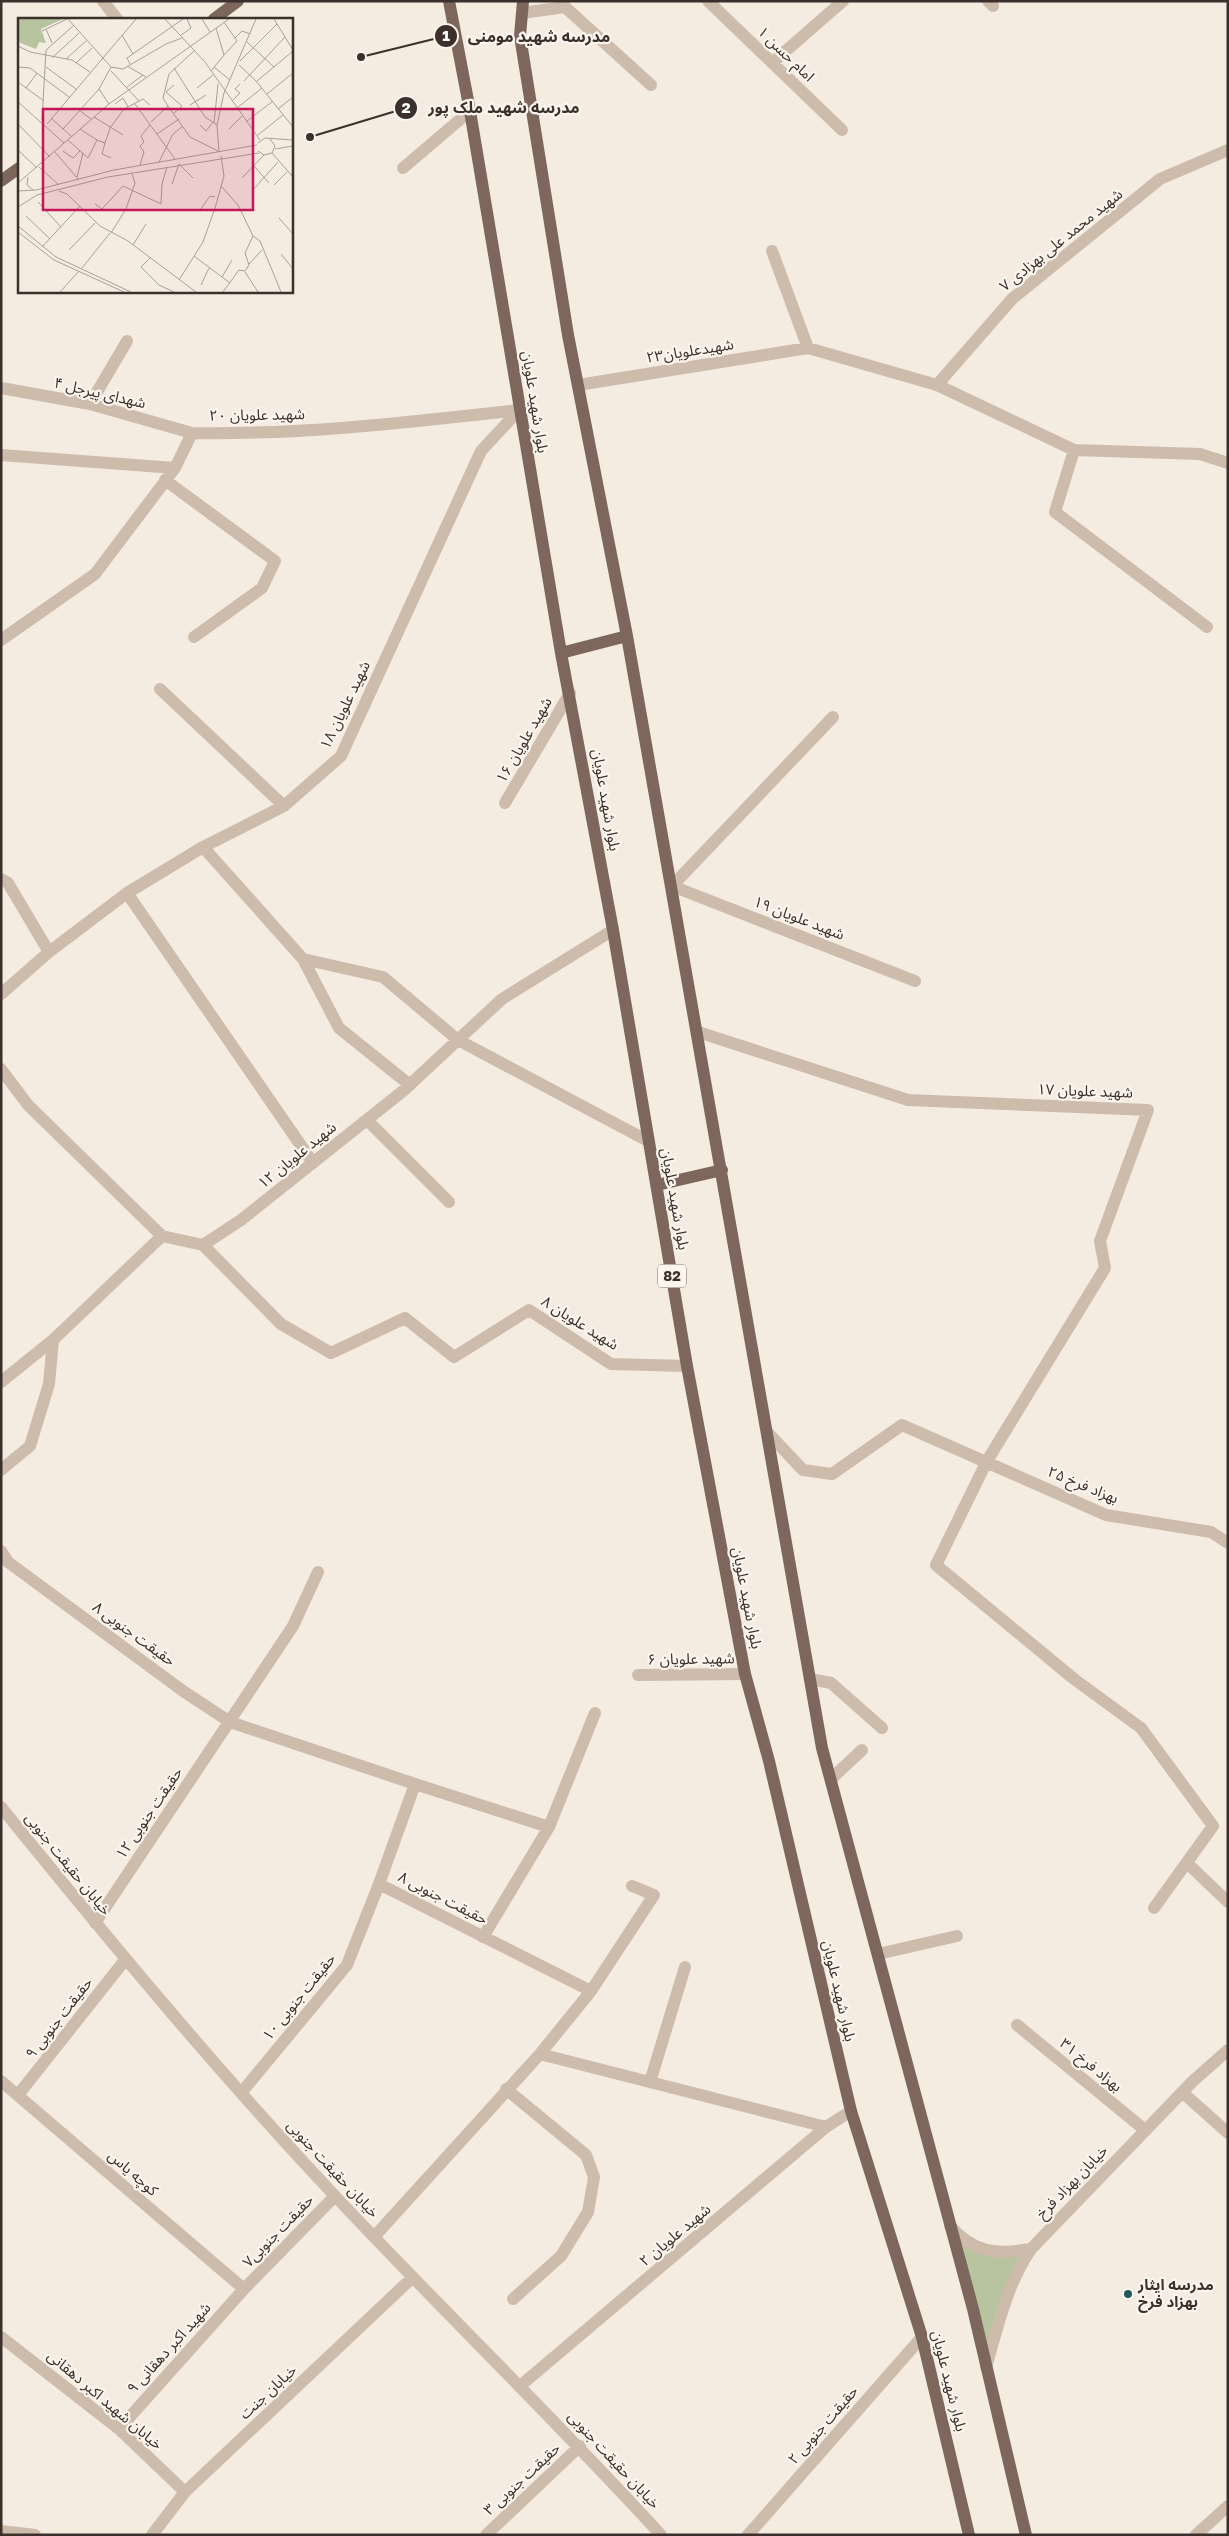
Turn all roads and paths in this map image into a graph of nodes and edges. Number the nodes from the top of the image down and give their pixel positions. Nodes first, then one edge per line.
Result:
1 (103, 1) edge
2 (238, 1) edge
3 (448, 1) edge
4 (708, 1) edge
5 (843, 1) edge
6 (522, 7) edge
7 (116, 18) edge
8 (215, 18) edge
9 (772, 63) junction
10 (651, 85) dead end
11 (470, 111) junction
12 (842, 130) dead end
13 (1228, 150) edge
14 (403, 168) dead end
15 (18, 169) edge
16 (1, 181) edge
17 (772, 251) dead end
18 (127, 341) dead end
19 (808, 348) junction
20 (578, 385) junction
21 (938, 385) junction
22 (1, 388) edge
23 (90, 404) junction
24 (519, 410) junction
25 (192, 433) junction
26 (1074, 450) junction
27 (1, 455) edge
28 (1228, 463) edge
29 (175, 468) junction
30 (165, 480) junction
31 (1207, 628) dead end
32 (627, 636) junction
33 (194, 637) dead end
34 (1, 640) edge
35 (561, 653) junction
36 (160, 689) dead end
37 (570, 694) junction
38 (833, 718) dead end
39 (505, 803) dead end
40 (284, 806) junction
41 (203, 847) junction
42 (1, 879) edge
43 (672, 886) junction
44 (127, 893) junction
45 (613, 930) junction
46 (48, 952) junction
47 (303, 959) junction
48 (915, 981) dead end
49 (1, 994) edge
50 (698, 1032) junction
51 (458, 1040) junction
52 (1, 1069) edge
53 (410, 1085) junction
54 (367, 1120) junction
55 (648, 1142) junction
56 (312, 1163) junction
57 (722, 1170) junction
58 (656, 1185) junction
59 (449, 1202) dead end
60 (162, 1236) junction
61 (203, 1245) junction
62 (53, 1340) junction
63 (687, 1366) junction
64 (1, 1382) edge
65 (768, 1432) junction
66 (987, 1461) junction
67 (1, 1470) edge
68 (1228, 1543) edge
69 (1, 1551) edge
70 (318, 1572) dead end
71 (745, 1674) junction
72 (638, 1675) dead end
73 (810, 1679) junction
74 (595, 1713) dead end
75 (230, 1722) junction
76 (882, 1728) dead end
77 (862, 1750) dead end
78 (830, 1779) junction
79 (415, 1784) junction
80 (1, 1807) edge
81 (549, 1827) junction
82 (1187, 1863) junction
83 (378, 1884) junction
84 (632, 1886) dead end
85 (1228, 1902) edge
86 (1154, 1908) dead end
87 (95, 1923) junction
88 (957, 1936) dead end
89 (483, 1937) junction
90 (878, 1954) junction
91 (125, 1960) junction
92 (684, 1967) dead end
93 (591, 1991) junction
94 (1017, 2025) dead end
95 (1228, 2050) edge
96 (540, 2054) junction
97 (1, 2081) edge
98 (650, 2082) junction
99 (506, 2089) junction
100 (1182, 2092) junction
101 (241, 2093) junction
102 (18, 2095) junction
103 (851, 2111) junction
104 (826, 2127) junction
105 (1145, 2130) junction
106 (1228, 2134) edge
107 (335, 2196) junction
108 (949, 2226) junction
109 (374, 2237) junction
110 (1031, 2249) junction
111 (412, 2278) junction
112 (244, 2289) junction
113 (513, 2299) dead end
114 (922, 2336) junction
115 (1, 2337) edge
116 (986, 2367) junction
117 (520, 2386) junction
118 (119, 2428) junction
119 (580, 2446) junction
120 (185, 2492) junction
121 (1228, 2506) edge
122 (1, 2531) edge
123 (35, 2535) edge
124 (152, 2535) edge
125 (486, 2535) edge
126 (661, 2535) edge
127 (748, 2535) edge
128 (969, 2535) edge
129 (1026, 2535) edge
130 (1196, 2535) edge

1 - 7 street
2 - 8 main road
3 - 11 main road, بلوار شهید علویان / 82
4 - 9 street, امام حسن ۱
5 - 9 street
6 - 10 street
6 - 20 main road
9 - 12 street, امام حسن ۱
11 - 14 street
11 - 24 main road, بلوار شهید علویان / 82
13 - 21 street, شهید محمد علی بهزادی ۷
15 - 16 main road
17 - 19 street
18 - 23 street
19 - 20 street, شهیدعلویان۲۳
19 - 21 street
20 - 32 main road
21 - 26 street
22 - 23 street, شهدای پیرجل ۴
23 - 25 street, شهدای پیرجل ۴
24 - 25 street, شهید علویان ۲۰
24 - 35 main road, بلوار شهید علویان / 82
24 - 40 street, شهید علویان ۱۸
25 - 29 street, شهید علویان ۲۰
26 - 28 street
26 - 31 street
27 - 29 street
29 - 30 street, شهید علویان ۲۰
30 - 33 street
30 - 34 street, شهید علویان ۲۰
32 - 35 main road
32 - 43 main road
35 - 37 main road, بلوار شهید علویان / 82
36 - 40 street
37 - 39 street, شهید علویان ۱۶
37 - 45 main road, بلوار شهید علویان / 82
38 - 43 street
40 - 41 street, شهید علویان ۱۸
41 - 44 street, شهید علویان ۱۸
41 - 47 street
42 - 46 street
43 - 48 street, شهید علویان ۱۹
43 - 50 main road
44 - 46 street, شهید علویان ۱۸
44 - 56 street
45 - 51 street, شهید علویان ۱۲
45 - 55 main road, بلوار شهید علویان / 82
46 - 49 street, شهید علویان ۱۸
47 - 51 street
47 - 53 street
50 - 57 main road
50 - 66 street, شهید علویان ۱۷
51 - 53 street, شهید علویان ۱۲
51 - 55 street
52 - 60 street
53 - 54 street, شهید علویان ۱۲
54 - 56 street, شهید علویان ۱۲
54 - 59 street
55 - 58 main road, بلوار شهید علویان / 82
56 - 61 street, شهید علویان ۱۲
57 - 58 main road
57 - 65 main road
58 - 63 main road, بلوار شهید علویان / 82
60 - 61 street
60 - 62 street
61 - 63 street, شهید علویان ۸
62 - 64 street
62 - 67 street
63 - 71 main road, بلوار شهید علویان / 82
65 - 66 street, بهزاد فرخ ۲۵
65 - 73 main road
66 - 68 street, بهزاد فرخ ۲۵
66 - 82 street
69 - 75 street, حقیقت جنوبی ۸
70 - 75 street, حقیقت جنوبی ۱۲
71 - 72 street, شهید علویان ۶
71 - 103 main road, بلوار شهید علویان / 82
73 - 76 street
73 - 78 main road
74 - 81 street
75 - 79 street, حقیقت جنوبی ۸
75 - 87 street, حقیقت جنوبی ۱۲
77 - 78 street
78 - 90 main road
79 - 81 street
79 - 83 street, حقیقت جنوبی ۸
80 - 87 street, خیابان حقیقت جنوبی
81 - 89 street
82 - 85 street
82 - 86 street
83 - 89 street, حقیقت جنوبی ۸
83 - 101 street, حقیقت جنوبی ۱۰
84 - 93 street
87 - 91 street, خیابان حقیقت جنوبی
88 - 90 street
89 - 93 street, حقیقت جنوبی ۸
90 - 108 main road
91 - 101 street, خیابان حقیقت جنوبی
91 - 102 street, حقیقت جنوبی ۹
92 - 98 street
93 - 96 street
94 - 105 street, بهزاد فرخ ۳۱
95 - 100 street, خیابان بهزاد فرخ
96 - 98 street
96 - 99 street
97 - 102 street, کوچه یاس
98 - 104 street
99 - 109 street
99 - 113 street
100 - 105 street, خیابان بهزاد فرخ
100 - 106 street
101 - 107 street, خیابان حقیقت جنوبی
102 - 112 street, کوچه یاس
103 - 104 street, شهید علویان ۲
103 - 114 main road, بلوار شهید علویان / 82
104 - 117 street, شهید علویان ۲
105 - 110 street, خیابان بهزاد فرخ
107 - 109 street, خیابان حقیقت جنوبی
107 - 112 street, حقیقت جنوبی۷
108 - 110 street
108 - 116 main road
109 - 111 street, خیابان حقیقت جنوبی
110 - 116 street, خیابان بهزاد فرخ
111 - 117 street, خیابان حقیقت جنوبی
111 - 120 street, خیابان جنت
112 - 118 street, شهید اکبر دهقانی ۹
114 - 127 street, حقیقت جنوبی ۲
114 - 128 main road, بلوار شهید علویان / 82
115 - 118 street, خیابان شهید اکبر دهقانی
116 - 129 main road
117 - 119 street, خیابان حقیقت جنوبی
118 - 120 street, خیابان شهید اکبر دهقانی
119 - 125 street, حقیقت جنوبی ۳
119 - 126 street, خیابان حقیقت جنوبی
120 - 124 street, خیابان جنت
121 - 130 street
122 - 123 street

